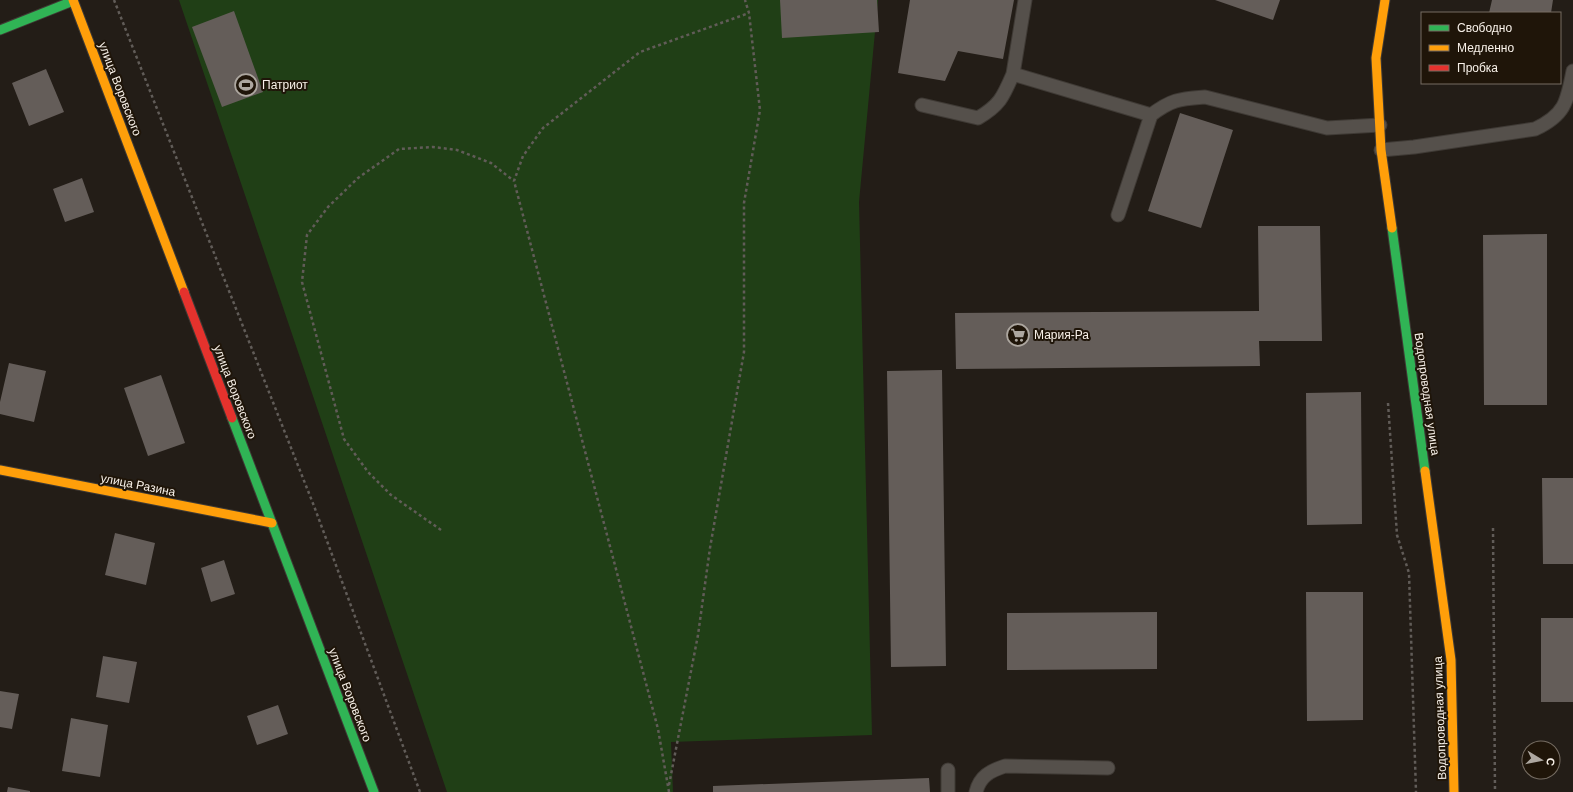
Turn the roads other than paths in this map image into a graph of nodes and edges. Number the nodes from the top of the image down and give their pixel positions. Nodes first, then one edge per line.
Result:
1 (73, 0) edge
2 (1026, 0) edge
3 (1385, 0) edge
4 (0, 30) edge
5 (1573, 71) edge
6 (1013, 74) junction
7 (922, 105) dead end
8 (1151, 115) junction
9 (1380, 125) junction
10 (1381, 150) junction
11 (1118, 215) dead end
12 (0, 470) edge
13 (272, 523) junction
14 (1108, 768) dead end
15 (948, 770) dead end
16 (374, 792) edge
17 (948, 792) edge
18 (976, 792) edge
19 (1454, 792) edge

1 - 4 street
1 - 13 street, улица Воровского
2 - 6 lane
3 - 9 street, Водопроводная улица
5 - 10 lane
6 - 7 lane
6 - 8 lane
8 - 9 lane
8 - 11 lane
9 - 10 street, Водопроводная улица
10 - 19 street, Водопроводная улица
12 - 13 street, улица Разина
13 - 16 street, улица Воровского
14 - 18 lane
15 - 17 lane

